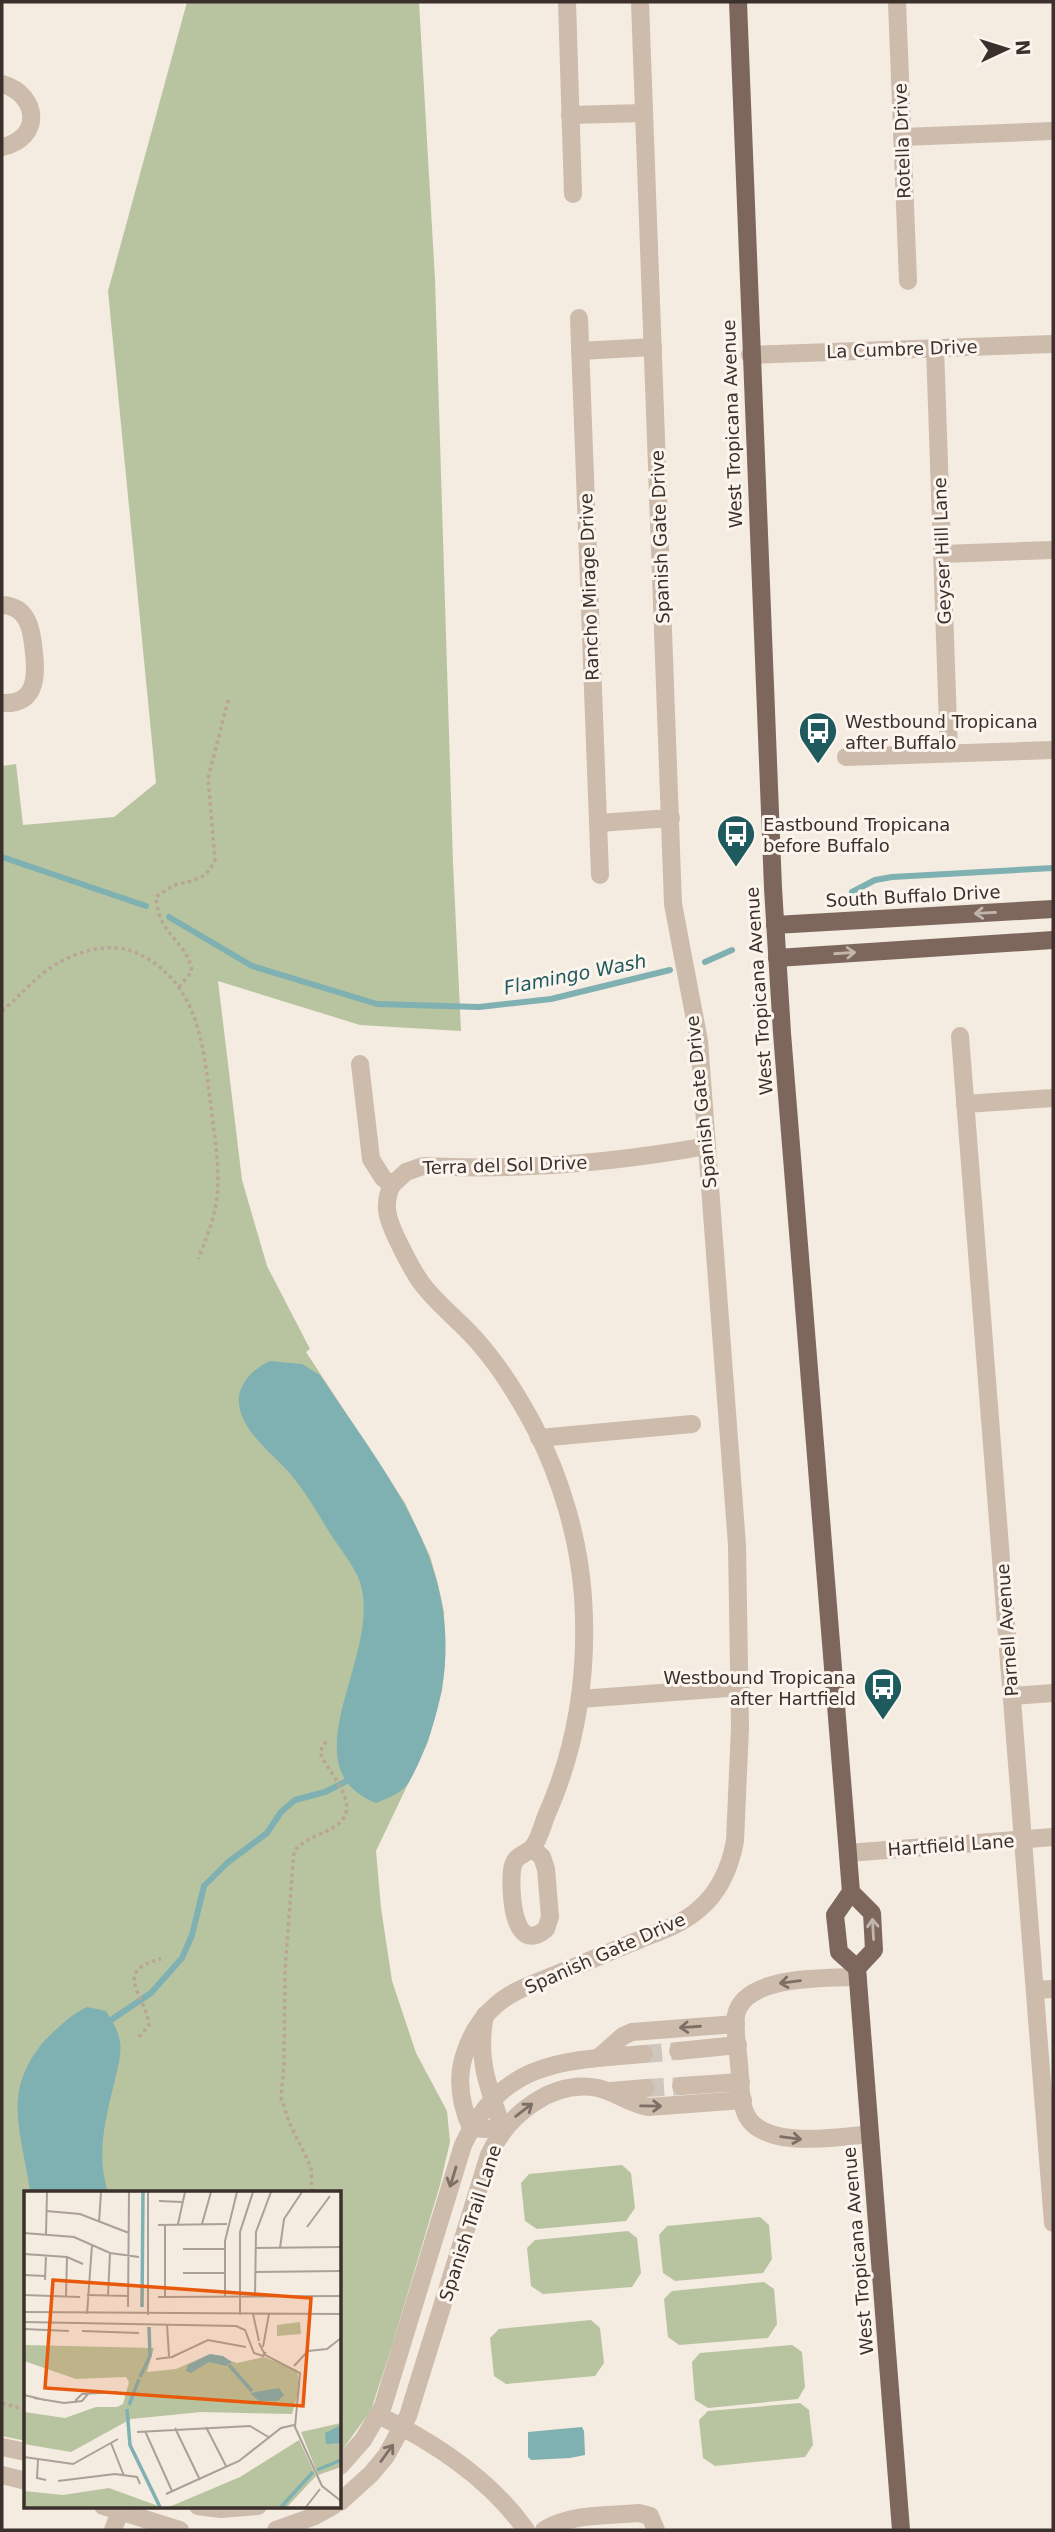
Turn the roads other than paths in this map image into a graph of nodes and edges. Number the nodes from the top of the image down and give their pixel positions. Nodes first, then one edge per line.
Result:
1 (567, 2) edge
2 (640, 2) edge
3 (738, 2) edge
4 (897, 2) edge
5 (2, 84) edge
6 (645, 113) junction
7 (570, 116) junction
8 (1053, 131) edge
9 (902, 137) junction
10 (2, 146) edge
11 (573, 194) dead end
12 (908, 281) dead end
13 (579, 318) dead end
14 (1053, 344) edge
15 (653, 347) junction
16 (934, 348) junction
17 (580, 351) junction
18 (750, 355) junction
19 (1053, 550) edge
20 (942, 554) junction
21 (2, 605) edge
22 (2, 703) edge
23 (1053, 750) edge
24 (949, 753) junction
25 (846, 757) dead end
26 (671, 818) junction
27 (598, 823) junction
28 (600, 875) dead end
29 (1053, 909) edge
30 (775, 925) junction
31 (1053, 940) edge
32 (777, 958) junction
33 (960, 1036) dead end
34 (360, 1064) dead end
35 (1053, 1098) edge
36 (965, 1104) junction
37 (707, 1146) junction
38 (392, 1185) junction
39 (692, 1424) dead end
40 (539, 1437) junction
41 (741, 1687) junction
42 (1053, 1693) edge
43 (1012, 1696) junction
44 (580, 1699) junction
45 (1053, 1837) edge
46 (1023, 1839) junction
47 (532, 1848) dead end
48 (848, 1853) junction
49 (851, 1892) junction
50 (857, 1972) junction
51 (1053, 1989) edge
52 (1035, 1990) junction
53 (485, 2015) junction
54 (736, 2024) junction
55 (738, 2045) junction
56 (678, 2051) tunnel mouth
57 (644, 2054) tunnel mouth
58 (591, 2059) junction
59 (681, 2086) tunnel mouth
60 (646, 2088) tunnel mouth
61 (608, 2091) junction
62 (742, 2091) junction
63 (493, 2099) junction
64 (471, 2128) junction
65 (503, 2130) junction
66 (870, 2134) junction
67 (1053, 2223) edge
68 (378, 2415) junction
69 (403, 2427) junction
70 (2, 2447) edge
71 (24, 2452) edge
72 (341, 2465) edge
73 (2, 2475) edge
74 (24, 2480) edge
75 (341, 2501) edge
76 (116, 2508) edge
77 (213, 2508) edge
78 (233, 2508) edge
79 (329, 2508) edge
80 (139, 2518) edge
81 (606, 2523) edge
82 (113, 2530) edge
83 (180, 2530) edge
84 (276, 2530) edge
85 (526, 2530) edge
86 (544, 2530) edge
87 (656, 2530) edge
88 (901, 2530) edge

1 - 7 street
2 - 6 street, Spanish Gate Drive
3 - 18 main road, West Tropicana Avenue
4 - 9 street, Rotella Drive
5 - 10 street
6 - 7 street
6 - 15 street, Spanish Gate Drive
7 - 11 street
8 - 9 street
9 - 12 street, Rotella Drive
13 - 17 street, Rancho Mirage Drive
14 - 16 street, La Cumbre Drive
15 - 17 street
15 - 26 street, Spanish Gate Drive
16 - 18 street, La Cumbre Drive
16 - 20 street, Geyser Hill Lane
17 - 27 street, Rancho Mirage Drive
18 - 30 main road, West Tropicana Avenue
19 - 20 street
20 - 24 street, Geyser Hill Lane
21 - 22 street
23 - 24 street
24 - 25 street
26 - 27 street
26 - 37 street, Spanish Gate Drive
27 - 28 street, Rancho Mirage Drive
29 -> 30 main road, South Buffalo Drive
30 - 32 main road, West Tropicana Avenue
32 -> 31 main road
32 - 48 main road, West Tropicana Avenue
33 - 36 street, Parnell Avenue
34 - 38 street
35 - 36 street
36 - 43 street, Parnell Avenue
37 - 38 street, Terra del Sol Drive
37 - 41 street, Spanish Gate Drive
38 - 40 street
39 - 40 street
40 - 44 street
41 - 44 street
41 - 53 street, Spanish Gate Drive
42 - 43 street
43 - 46 street, Parnell Avenue
44 - 47 street
45 - 46 street, Hartfield Lane
46 - 48 street, Hartfield Lane
46 - 52 street, Parnell Avenue
48 - 49 main road, West Tropicana Avenue
49 - 50 main road
50 -> 49 main road
50 -> 54 street
50 - 66 main road, West Tropicana Avenue
51 - 52 street
52 - 67 street, Parnell Avenue
53 - 63 street
53 - 64 street, Spanish Gate Drive
54 - 55 street
54 -> 58 street
55 - 56 street
55 - 62 street
57 - 58 street, Spanish Trail Lane
58 - 63 street, Spanish Trail Lane
59 - 62 street
60 - 61 street
61 -> 62 street, Spanish Trail Lane
65 -> 61 street, Spanish Trail Lane
62 -> 66 street
63 - 64 street, Spanish Trail Lane
63 - 65 street
64 - 65 street
64 -> 68 street, Spanish Trail Lane
65 - 69 street, Spanish Trail Lane
66 - 88 main road, West Tropicana Avenue
68 - 69 street
68 - 72 street, Spanish Trail Lane
75 -> 69 street, Spanish Trail Lane
69 - 85 street
70 - 71 street
73 - 74 street
76 - 80 street
76 - 82 street
77 - 78 street
79 - 84 street
80 - 83 street
81 - 86 street
81 - 87 street

